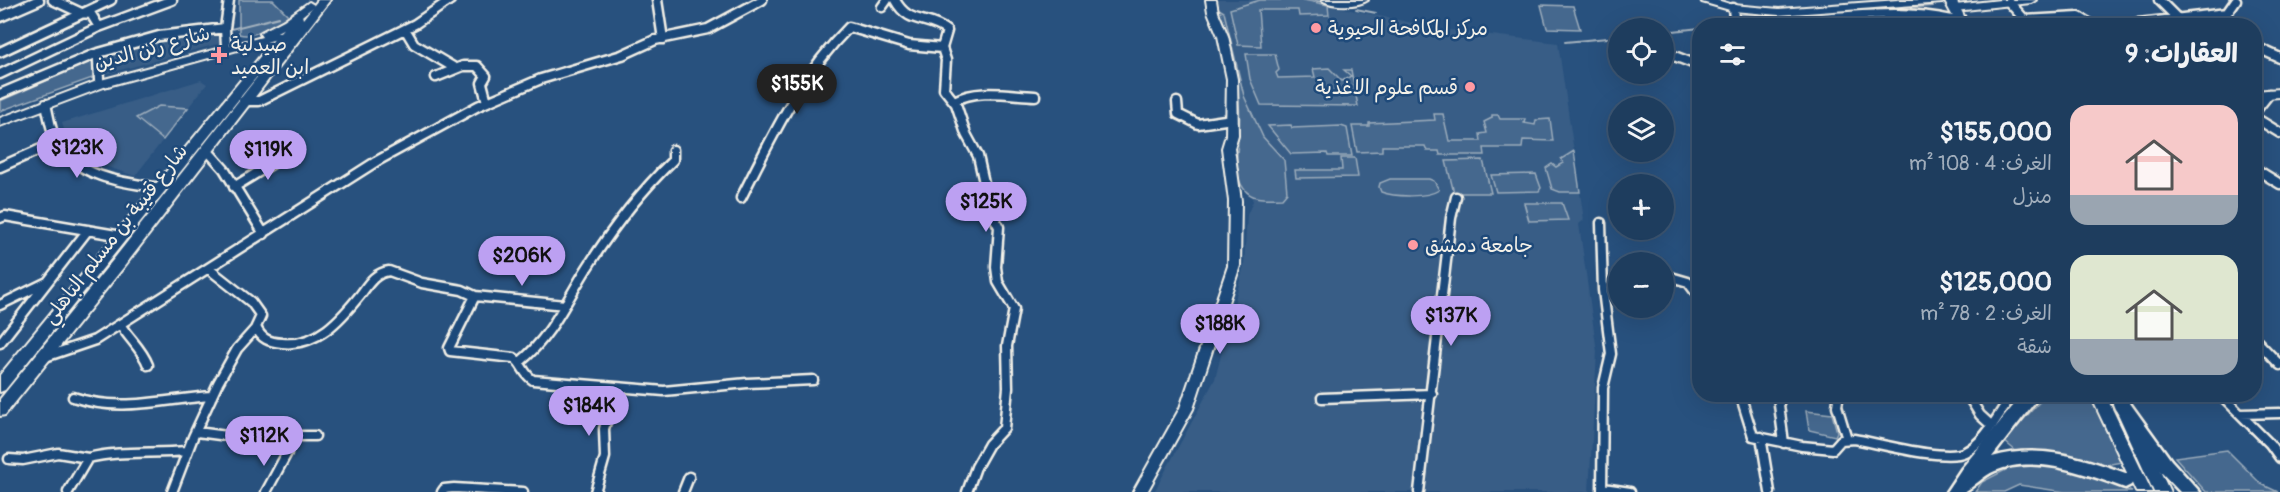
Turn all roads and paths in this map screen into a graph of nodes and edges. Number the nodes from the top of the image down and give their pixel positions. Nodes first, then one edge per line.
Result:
1 (39, 0) edge
2 (53, 0) edge
3 (111, 0) edge
4 (172, 0) edge
5 (229, 0) edge
6 (324, 0) edge
7 (450, 0) edge
8 (657, 0) edge
9 (762, 0) edge
10 (887, 0) edge
11 (895, 0) edge
12 (1211, 0) edge
13 (1327, 0) edge
14 (1363, 0) edge
15 (1706, 0) edge
16 (1942, 0) edge
17 (2031, 0) edge
18 (2159, 0) edge
19 (2236, 0) edge
20 (1919, 1) edge
21 (2009, 2) junction
22 (312, 6) edge
23 (882, 8) dead end
24 (1733, 8) junction
25 (1838, 8) edge
26 (81, 13) junction
27 (1953, 13) edge
28 (0, 17) edge
29 (1734, 18) edge
30 (1805, 18) edge
31 (2023, 18) edge
32 (2061, 18) edge
33 (2081, 18) edge
34 (2177, 18) joint
35 (99, 27) junction
36 (405, 29) junction
37 (225, 30) junction
38 (281, 37) junction
39 (663, 39) junction
40 (252, 42) junction
41 (226, 46) junction
42 (942, 48) junction
43 (2262, 50) edge
44 (0, 52) edge
45 (268, 54) junction
46 (1674, 56) edge
47 (97, 57) junction
48 (2280, 58) edge
49 (1692, 63) edge
50 (453, 67) junction
51 (0, 74) edge
52 (436, 77) dead end
53 (99, 80) junction
54 (260, 81) junction
55 (0, 94) edge
56 (2275, 94) edge
57 (1035, 96) dead end
58 (954, 100) junction
59 (243, 101) junction
60 (487, 102) junction
61 (1177, 102) dead end
62 (46, 104) junction
63 (2262, 107) edge
64 (0, 117) edge
65 (1232, 119) junction
66 (2262, 121) edge
67 (0, 122) edge
68 (2280, 133) edge
69 (57, 142) junction
70 (207, 150) junction
71 (673, 150) dead end
72 (288, 154) dead end
73 (0, 167) edge
74 (2262, 173) edge
75 (2280, 184) edge
76 (234, 187) junction
77 (162, 188) junction
78 (741, 198) dead end
79 (1456, 198) dead end
80 (0, 218) edge
81 (1601, 224) dead end
82 (88, 230) junction
83 (264, 234) junction
84 (122, 236) junction
85 (209, 269) junction
86 (1674, 278) edge
87 (47, 282) junction
88 (1692, 287) edge
89 (475, 296) junction
90 (0, 305) edge
91 (566, 305) junction
92 (120, 324) junction
93 (256, 327) junction
94 (0, 343) edge
95 (2262, 345) edge
96 (2276, 357) edge
97 (41, 358) junction
98 (520, 362) junction
99 (148, 364) dead end
100 (2280, 365) edge
101 (813, 381) dead end
102 (0, 386) edge
103 (615, 389) junction
104 (1432, 394) junction
105 (212, 396) junction
106 (73, 397) dead end
107 (1322, 398) dead end
108 (1742, 402) edge
109 (1779, 402) edge
110 (1838, 402) edge
111 (1972, 402) edge
112 (2006, 402) edge
113 (2027, 402) edge
114 (2101, 402) edge
115 (2119, 402) edge
116 (2120, 402) edge
117 (2228, 402) edge
118 (0, 410) edge
119 (2280, 413) edge
120 (2241, 414) junction
121 (1992, 426) junction
122 (197, 432) junction
123 (315, 436) dead end
124 (1761, 438) junction
125 (1847, 439) junction
126 (284, 442) junction
127 (1784, 443) junction
128 (186, 451) junction
129 (88, 458) junction
130 (2280, 458) edge
131 (9, 459) dead end
132 (689, 477) dead end
133 (2125, 480) dead end
134 (1956, 489) edge
135 (1602, 490) edge
136 (68, 492) edge
137 (171, 492) edge
138 (266, 492) edge
139 (442, 492) edge
140 (523, 492) edge
141 (595, 492) edge
142 (683, 492) edge
143 (967, 492) edge
144 (1140, 492) edge
145 (1419, 492) edge
146 (1630, 492) edge
147 (1770, 492) edge
148 (2144, 492) edge
149 (2162, 492) edge
150 (2191, 492) edge

1 - 28 street
2 - 26 street
3 - 26 street
4 - 35 street
5 - 37 street
6 - 22 main road
7 - 36 street
8 - 39 street
9 - 39 street
10 - 23 street
11 - 42 street
12 - 65 main road
13 - 14 main road
15 - 24 main road
16 - 20 main road
16 - 27 main road
17 - 21 main road
18 - 34 street
19 - 34 street
20 - 25 main road
21 - 27 main road
21 - 31 street
22 - 38 main road
22 - 40 main road, شارع ركن الدين
22 - 54 main road, شارع قتيبة بن مسلم الباهلي
24 - 25 main road
24 - 29 street
25 - 27 street
25 - 30 street
26 - 35 street
26 - 44 street
32 - 33 street
35 - 51 street
36 - 50 street
36 - 59 street
37 - 41 street
37 - 47 street
38 - 40 main road, شارع ركن الدين
38 - 45 main road, شارع قتيبة بن مسلم الباهلي
38 - 54 main road
39 - 60 street
40 - 41 main road, شارع ركن الدين
40 - 45 main road
40 - 62 main road, شارع ركن الدين
41 - 53 main road, شارع ركن الدين
42 - 58 street
42 - 78 street
43 - 48 street
45 - 77 main road, شارع قتيبة بن مسلم الباهلي
46 - 49 street
47 - 53 street
47 - 55 street
50 - 52 street
50 - 60 street
53 - 64 main road, شارع ركن الدين
54 - 59 main road, شارع قتيبة بن مسلم الباهلي
56 - 63 street
57 - 58 street
58 - 143 street
59 - 70 main road, شارع قتيبة بن مسلم الباهلي
60 - 83 street
61 - 65 street
62 - 67 main road, شارع ركن الدين
62 - 69 street
65 - 144 main road
66 - 68 street
69 - 73 street
69 - 77 street
70 - 76 street
70 - 97 main road, شارع قتيبة بن مسلم الباهلي
71 - 91 street
72 - 76 street
74 - 75 street
76 - 83 street
77 - 84 main road, شارع قتيبة بن مسلم الباهلي
79 - 104 street
80 - 82 street
81 - 135 street
82 - 84 street
82 - 87 street
83 - 85 street
84 - 102 main road, شارع قتيبة بن مسلم الباهلي
85 - 92 street
85 - 93 street
86 - 88 street
87 - 90 street
87 - 94 street
89 - 91 street
89 - 93 street
89 - 98 street
91 - 98 street
92 - 97 street
92 - 99 street
93 - 105 street
95 - 96 street
96 - 100 street
97 - 118 main road, شارع قتيبة بن مسلم الباهلي
98 - 103 street
101 - 103 street
103 - 141 street
104 - 107 street
104 - 145 street
105 - 106 street
105 - 122 street
108 - 124 street
109 - 127 street
110 - 125 street
111 - 121 street
112 - 121 street
113 - 134 highway
114 - 148 main road
115 - 149 main road
116 - 150 highway
117 - 120 street
119 - 120 street
120 - 130 street
121 - 125 street
122 - 126 street
122 - 128 street
123 - 126 street
124 - 127 street
124 - 147 street
125 - 127 street
126 - 138 street
128 - 129 street
128 - 137 street
129 - 131 street
129 - 136 street
132 - 142 street
133 - 134 highway
135 - 146 street
139 - 140 street

